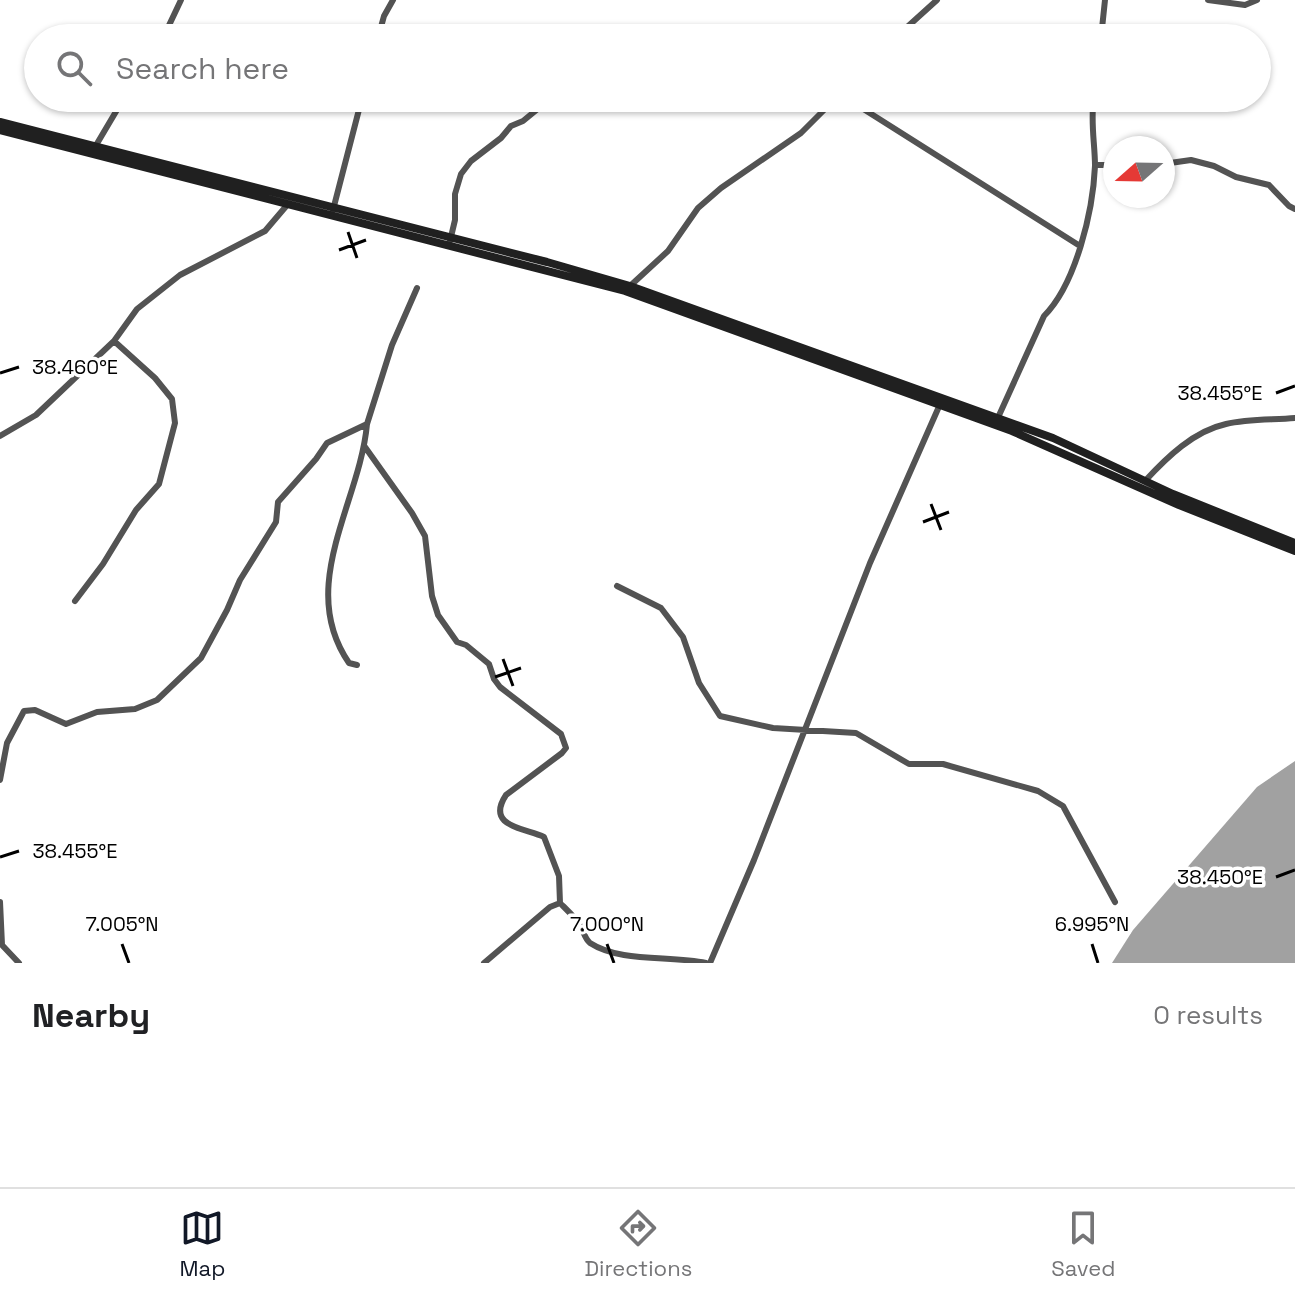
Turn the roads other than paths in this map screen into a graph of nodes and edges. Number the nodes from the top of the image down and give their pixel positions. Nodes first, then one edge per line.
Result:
1 (181, 0) edge
2 (393, 0) edge
3 (937, 0) edge
4 (1105, 0) edge
5 (1208, 0) edge
6 (1257, 0) edge
7 (170, 24) edge
8 (382, 24) edge
9 (910, 24) edge
10 (1102, 24) edge
11 (116, 112) edge
12 (358, 112) edge
13 (534, 112) edge
14 (822, 112) edge
15 (868, 112) edge
16 (1094, 112) edge
17 (0, 122) edge
18 (0, 130) edge
19 (95, 147) junction
20 (1175, 162) edge
21 (1095, 165) junction
22 (1103, 165) edge
23 (289, 200) junction
24 (1295, 209) edge
25 (333, 211) junction
26 (451, 241) junction
27 (1080, 246) junction
28 (630, 286) junction
29 (417, 288) dead end
30 (114, 341) junction
31 (941, 402) junction
32 (1295, 418) edge
33 (996, 422) junction
34 (367, 424) junction
35 (0, 436) edge
36 (365, 447) junction
37 (1145, 481) junction
38 (1295, 543) edge
39 (1295, 551) edge
40 (617, 586) dead end
41 (75, 601) dead end
42 (357, 665) dead end
43 (806, 728) junction
44 (0, 780) edge
45 (0, 902) edge
46 (1115, 902) dead end
47 (560, 903) junction
48 (19, 963) edge
49 (484, 963) edge
50 (708, 963) edge

1 - 7 street
2 - 8 street
3 - 9 street
4 - 10 street
5 - 6 street
11 - 19 street
12 - 25 street
13 - 26 street
14 - 28 street
15 - 27 street
16 - 21 street
17 - 19 main road
18 - 23 main road
19 - 23 main road
20 - 24 street
21 - 22 street
21 - 27 street
23 - 25 main road
23 - 30 street
25 - 26 main road
26 - 28 main road
26 - 31 main road
27 - 33 street
28 - 31 main road
29 - 34 street
30 - 35 street
30 - 41 street
31 - 33 main road
31 - 43 street
32 - 37 street
33 - 37 main road
33 - 39 main road
34 - 36 street
34 - 44 street
36 - 42 street
36 - 47 street
37 - 38 main road
40 - 43 street
43 - 46 street
43 - 50 street
45 - 48 street
47 - 49 street
47 - 50 street

